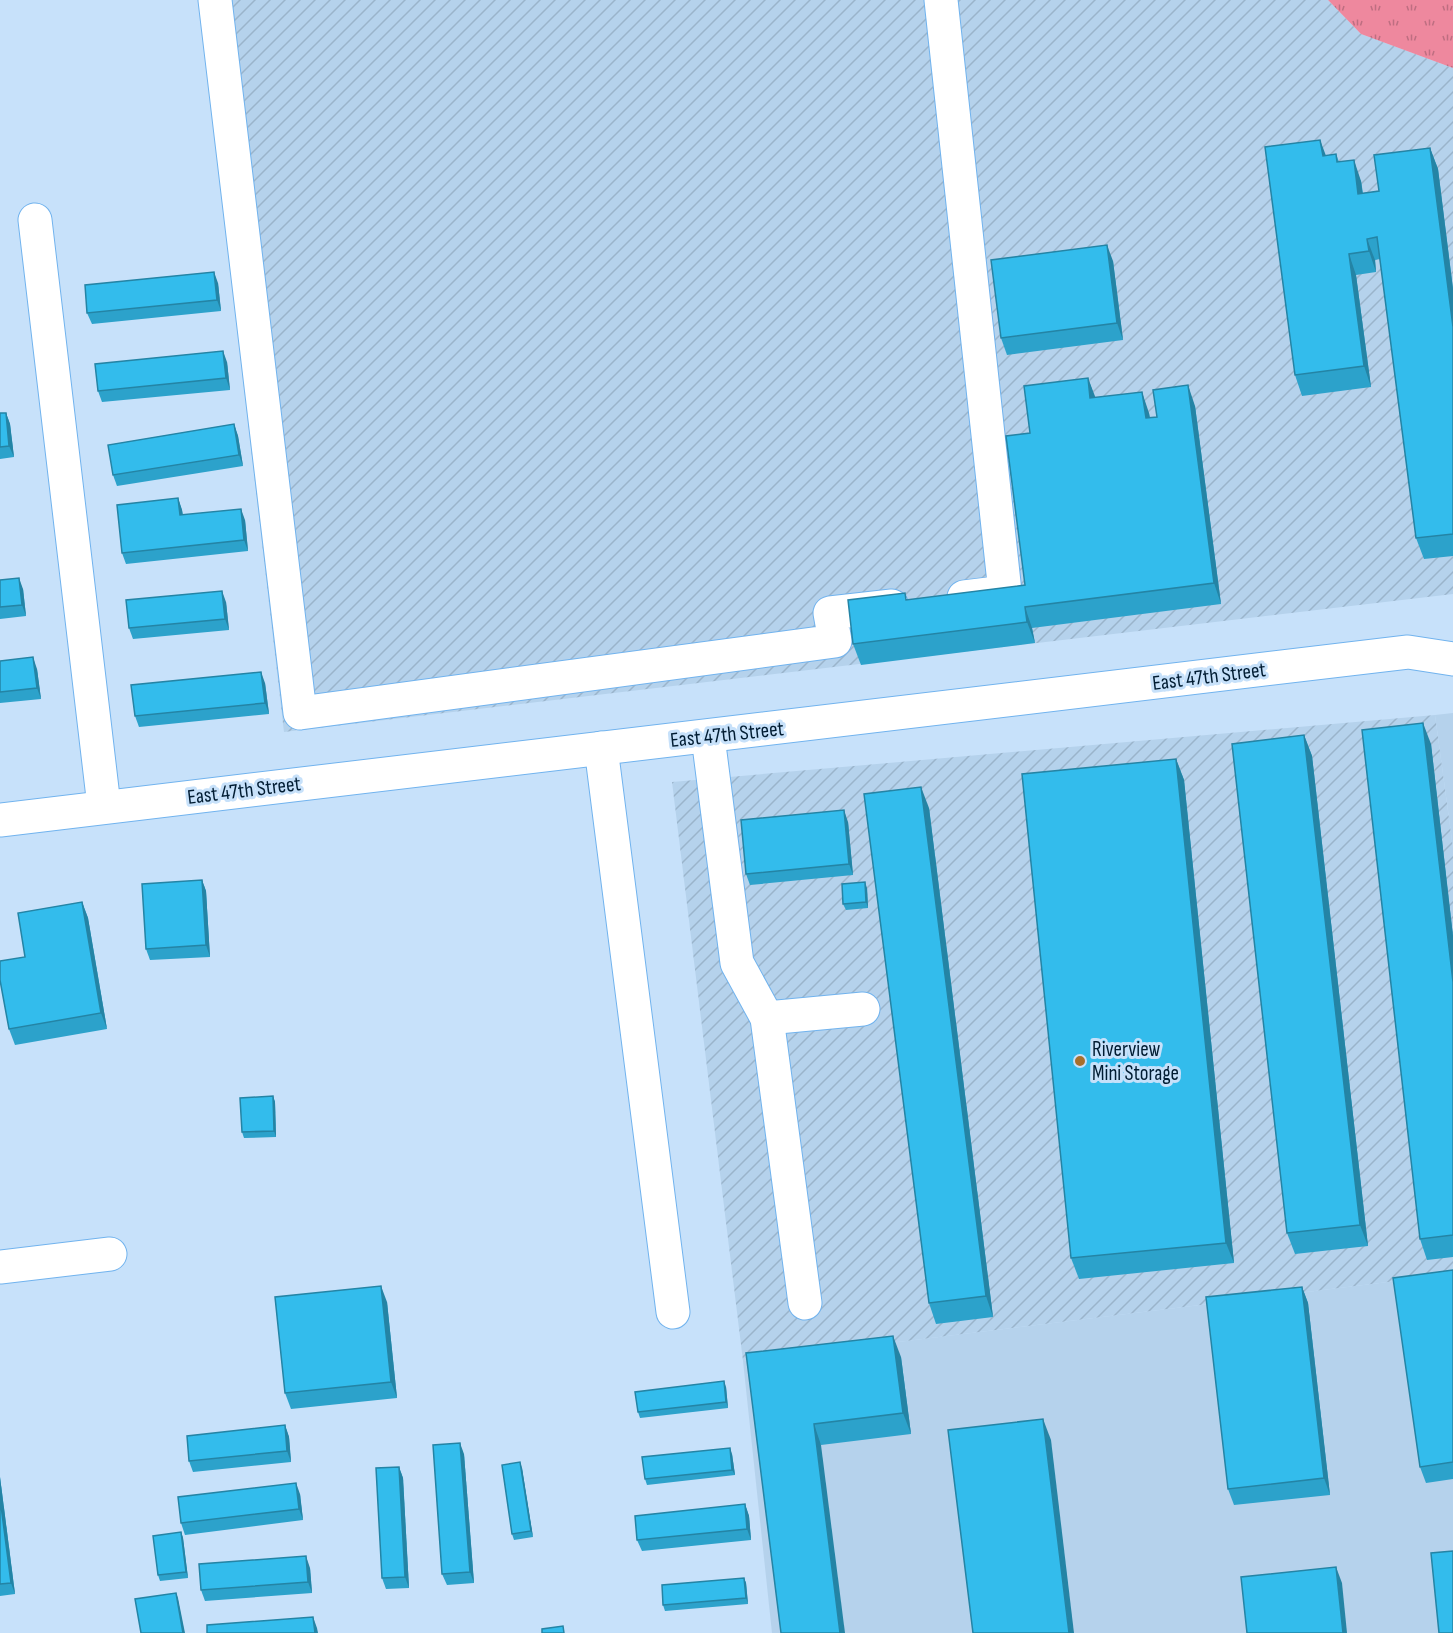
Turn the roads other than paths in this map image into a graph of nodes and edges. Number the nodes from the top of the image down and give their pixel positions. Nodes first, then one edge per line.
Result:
1 (215, 0) edge
2 (941, 0) edge
3 (35, 220) dead end
4 (1453, 659) edge
5 (708, 737) junction
6 (601, 748) junction
7 (104, 806) junction
8 (0, 820) edge
9 (863, 1009) dead end
10 (767, 1018) junction
11 (110, 1254) dead end
12 (0, 1267) edge
13 (805, 1303) dead end
14 (673, 1312) dead end

1 - 2 street
3 - 7 street
4 - 5 street, East 47th Street
5 - 6 street, East 47th Street
5 - 10 street
6 - 7 street, East 47th Street
6 - 14 street
7 - 8 street, East 47th Street
9 - 10 street
10 - 13 street
11 - 12 street

